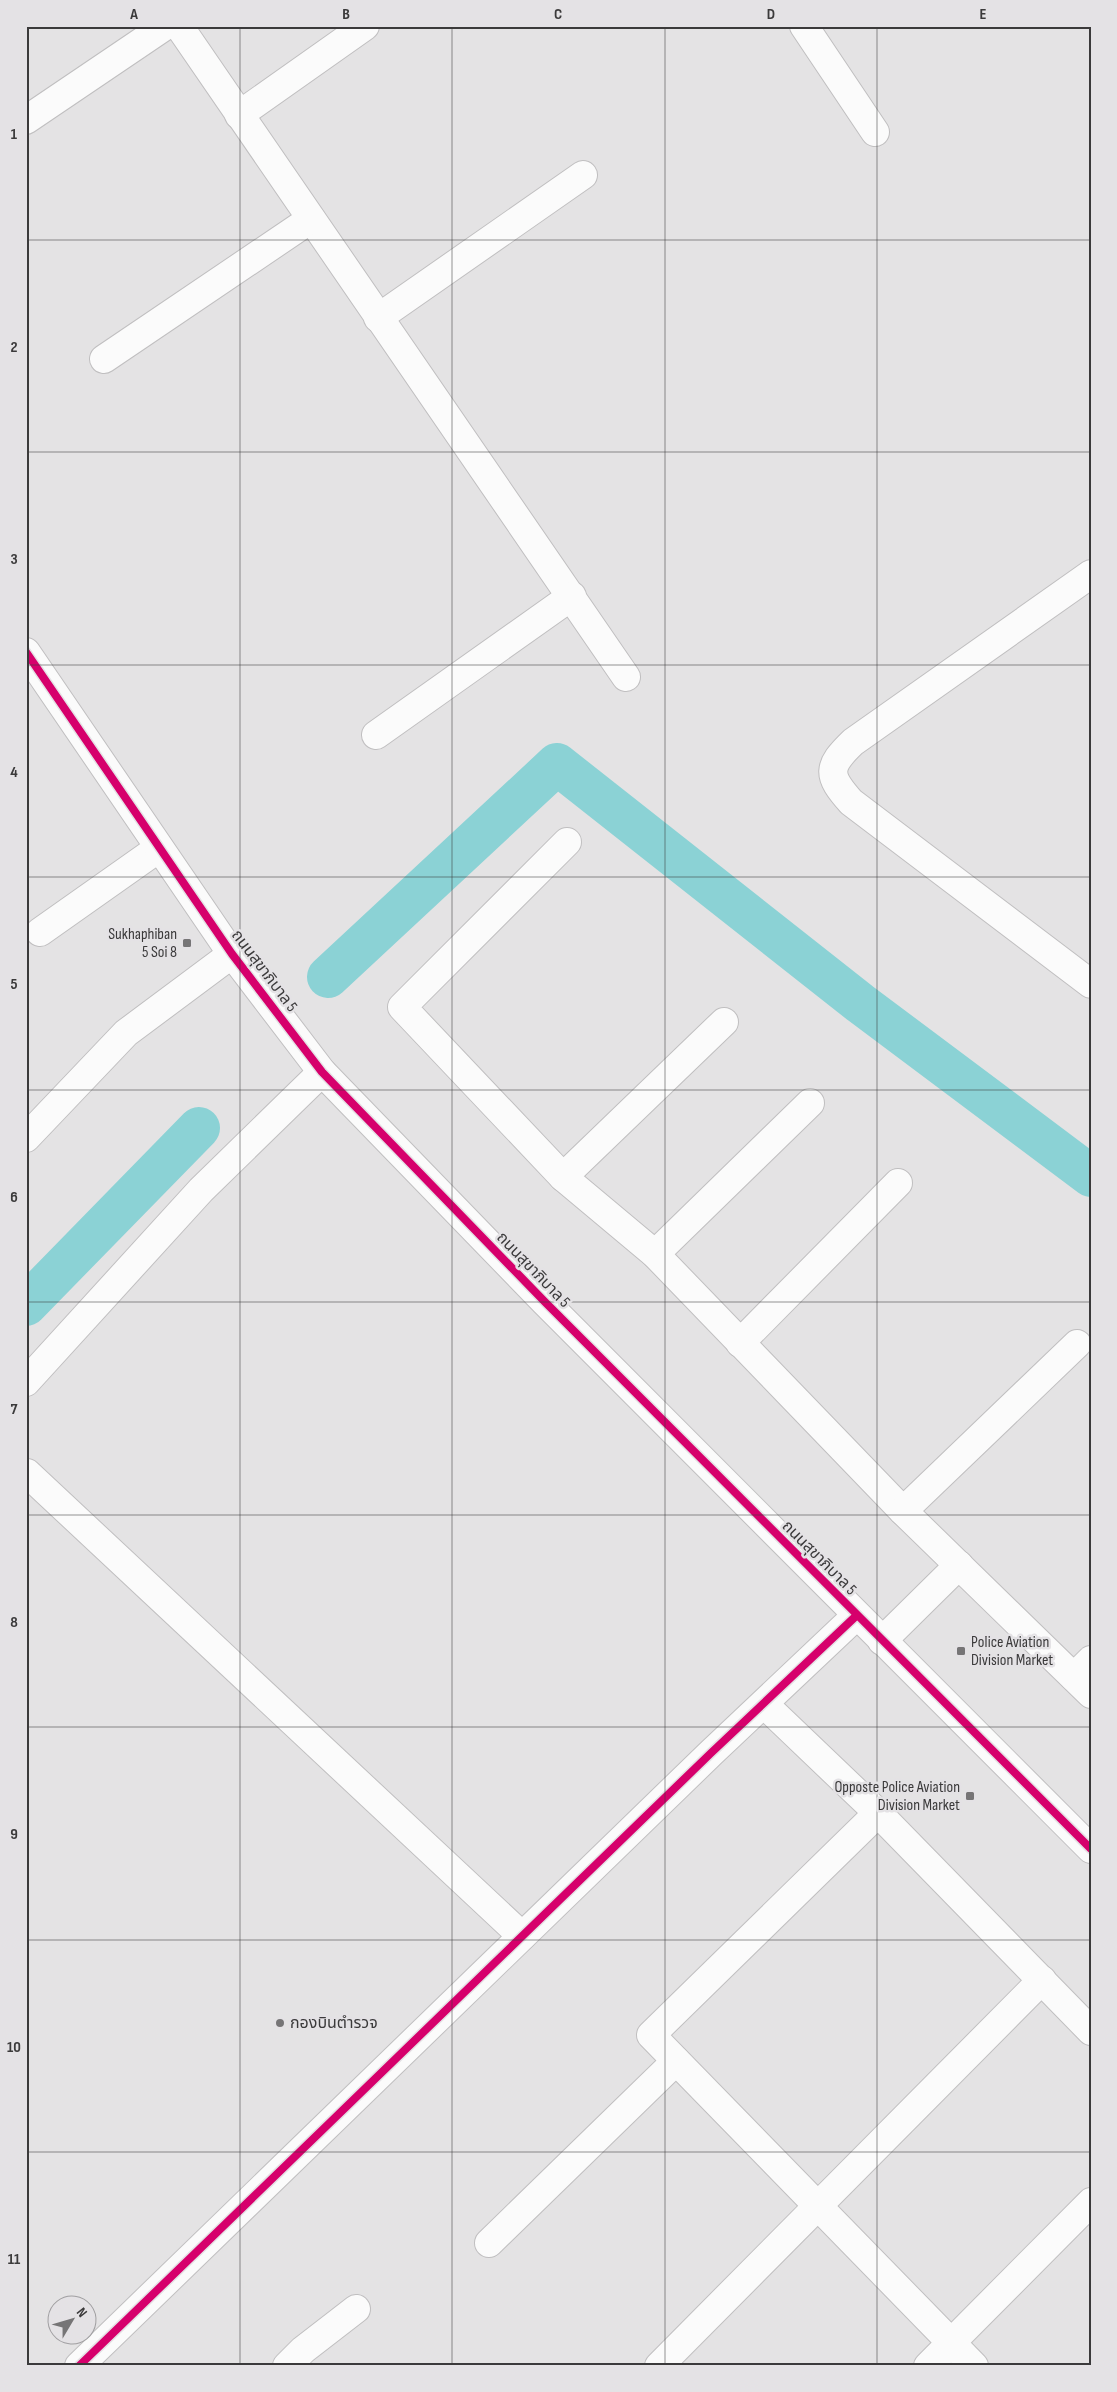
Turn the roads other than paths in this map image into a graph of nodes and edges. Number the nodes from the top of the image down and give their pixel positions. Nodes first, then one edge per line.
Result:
1 (165, 26) edge
2 (179, 26) edge
3 (365, 26) edge
4 (804, 26) edge
5 (239, 115) junction
6 (26, 120) edge
7 (875, 132) dead end
8 (583, 176) dead end
9 (311, 219) junction
10 (378, 318) junction
11 (104, 359) dead end
12 (1091, 574) edge
13 (572, 596) junction
14 (26, 652) edge
15 (626, 677) dead end
16 (376, 735) dead end
17 (567, 842) dead end
18 (159, 848) junction
19 (40, 932) dead end
20 (232, 954) junction
21 (1091, 984) edge
22 (724, 1022) dead end
23 (322, 1072) junction
24 (810, 1103) dead end
25 (26, 1138) edge
26 (563, 1177) junction
27 (898, 1183) dead end
28 (655, 1254) junction
29 (740, 1343) junction
30 (1077, 1344) dead end
31 (26, 1382) edge
32 (27, 1473) edge
33 (903, 1511) junction
34 (959, 1565) junction
35 (856, 1616) junction
36 (882, 1641) junction
37 (1085, 1677) edge
38 (764, 1704) junction
39 (878, 1813) junction
40 (1091, 1849) edge
41 (522, 1936) junction
42 (1042, 1980) junction
43 (1091, 2031) edge
44 (676, 2061) junction
45 (1091, 2202) edge
46 (818, 2206) junction
47 (489, 2243) dead end
48 (356, 2309) dead end
49 (951, 2342) junction
50 (302, 2361) edge
51 (79, 2366) edge
52 (659, 2366) edge
53 (928, 2366) edge
54 (974, 2366) edge

1 - 6 street
2 - 5 street
3 - 5 street
4 - 7 street
5 - 9 street
8 - 10 street
9 - 10 street
9 - 11 street
10 - 13 street
12 - 21 street
13 - 15 street
13 - 16 street
14 - 18 street, ถนนสุขาภิบาล 5
17 - 26 street
18 - 19 street
18 - 20 street, ถนนสุขาภิบาล 5
20 - 23 street, ถนนสุขาภิบาล 5
20 - 25 street
22 - 26 street
23 - 31 street
23 - 35 street, ถนนสุขาภิบาล 5
24 - 28 street
26 - 28 street
27 - 29 street
28 - 29 street
29 - 33 street
30 - 33 street
32 - 41 street
33 - 34 street
34 - 36 street
34 - 37 street
35 - 36 street, ถนนสุขาภิบาล 5
35 - 38 street
36 - 40 street, ถนนสุขาภิบาล 5
38 - 39 street
38 - 41 street
39 - 42 street
39 - 44 street
41 - 51 street
42 - 43 street
42 - 46 street
44 - 46 street
44 - 47 street
45 - 49 street
46 - 49 street
46 - 52 street
48 - 50 street
49 - 53 street
49 - 54 street

